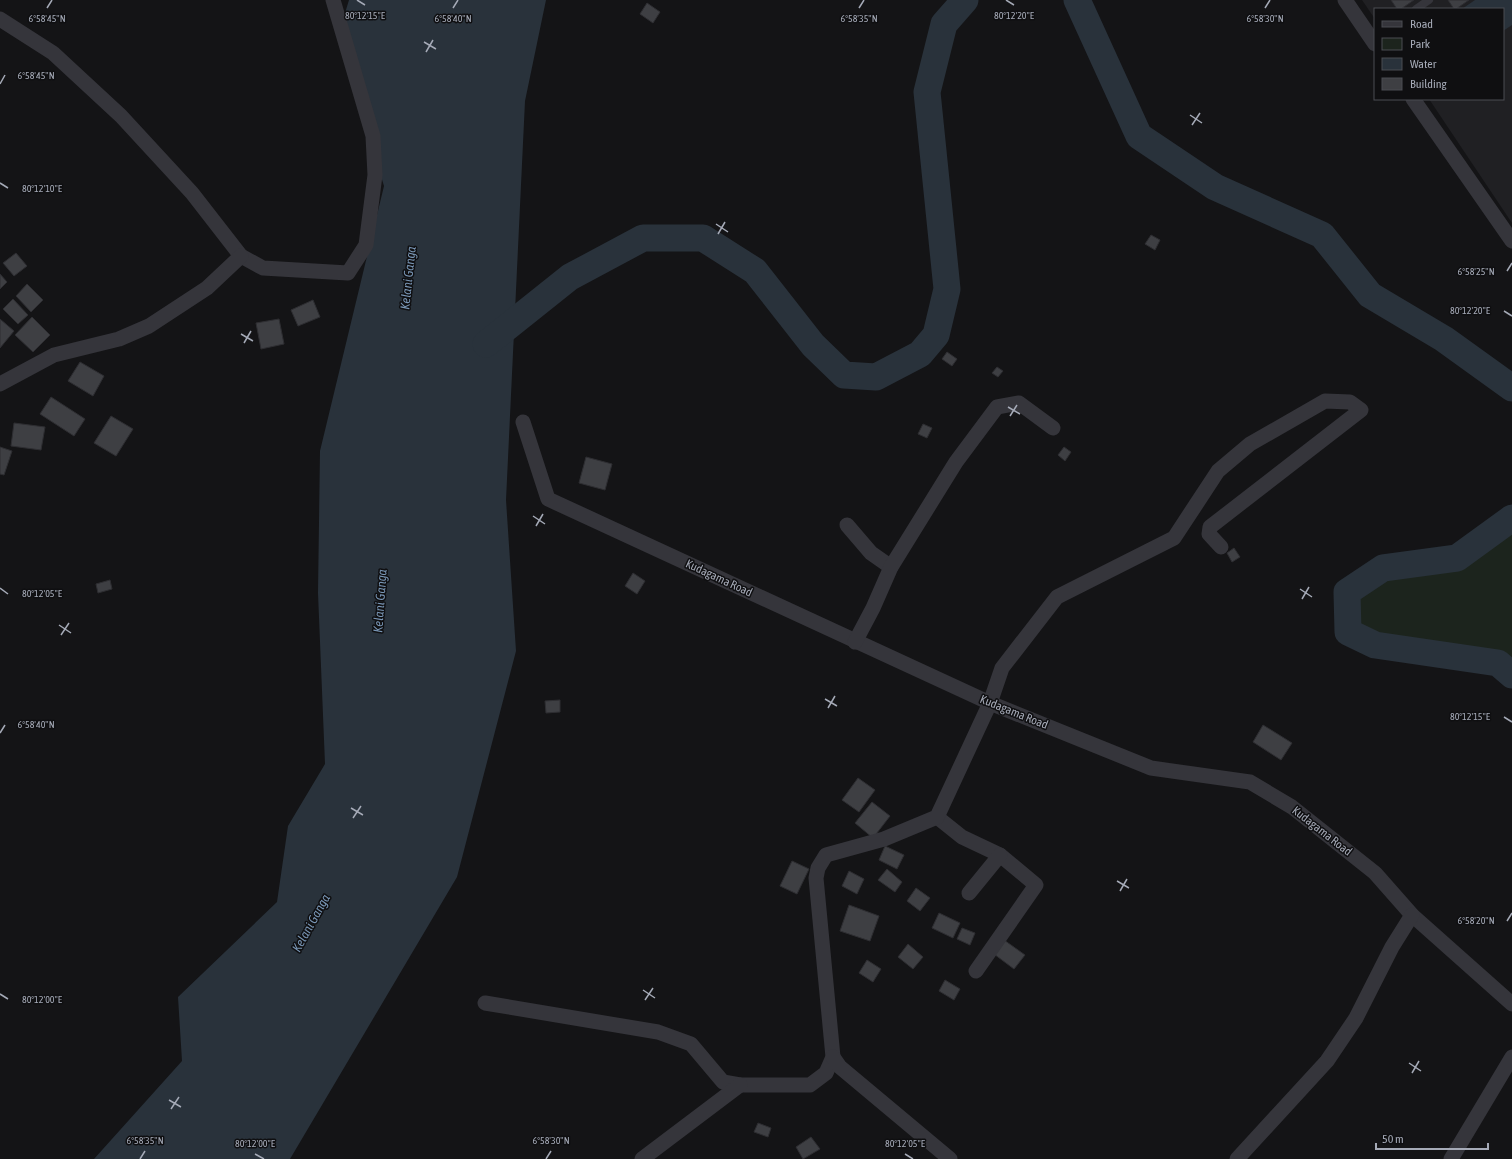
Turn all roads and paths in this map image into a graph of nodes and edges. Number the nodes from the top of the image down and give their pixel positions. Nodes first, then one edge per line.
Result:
1 (333, 0) edge
2 (1345, 0) edge
3 (1429, 0) edge
4 (1417, 8) edge
5 (0, 19) edge
6 (1374, 43) edge
7 (1414, 100) edge
8 (1512, 241) edge
9 (241, 256) junction
10 (0, 384) edge
11 (523, 422) dead end
12 (1053, 428) dead end
13 (847, 525) dead end
14 (1220, 547) dead end
15 (891, 567) junction
16 (855, 642) junction
17 (990, 703) junction
18 (937, 817) junction
19 (1000, 855) junction
20 (969, 893) dead end
21 (1412, 915) junction
22 (976, 971) dead end
23 (485, 1003) dead end
24 (1512, 1004) edge
25 (833, 1057) junction
26 (1512, 1057) edge
27 (740, 1085) junction
28 (642, 1159) edge
29 (950, 1159) edge
30 (1237, 1159) edge
31 (1450, 1159) edge

1 - 9 street
2 - 6 street
3 - 4 lane
5 - 9 street
7 - 8 street
9 - 10 street
11 - 16 street, Kudagama Road
12 - 15 street
13 - 15 street
14 - 17 street
15 - 16 street
16 - 17 street, Kudagama Road
17 - 18 street
17 - 21 street, Kudagama Road
18 - 19 street
18 - 25 street
19 - 20 street
19 - 22 street
21 - 24 street, Kudagama Road
21 - 30 street
23 - 27 street
25 - 27 street
25 - 29 street
26 - 31 street
27 - 28 street

